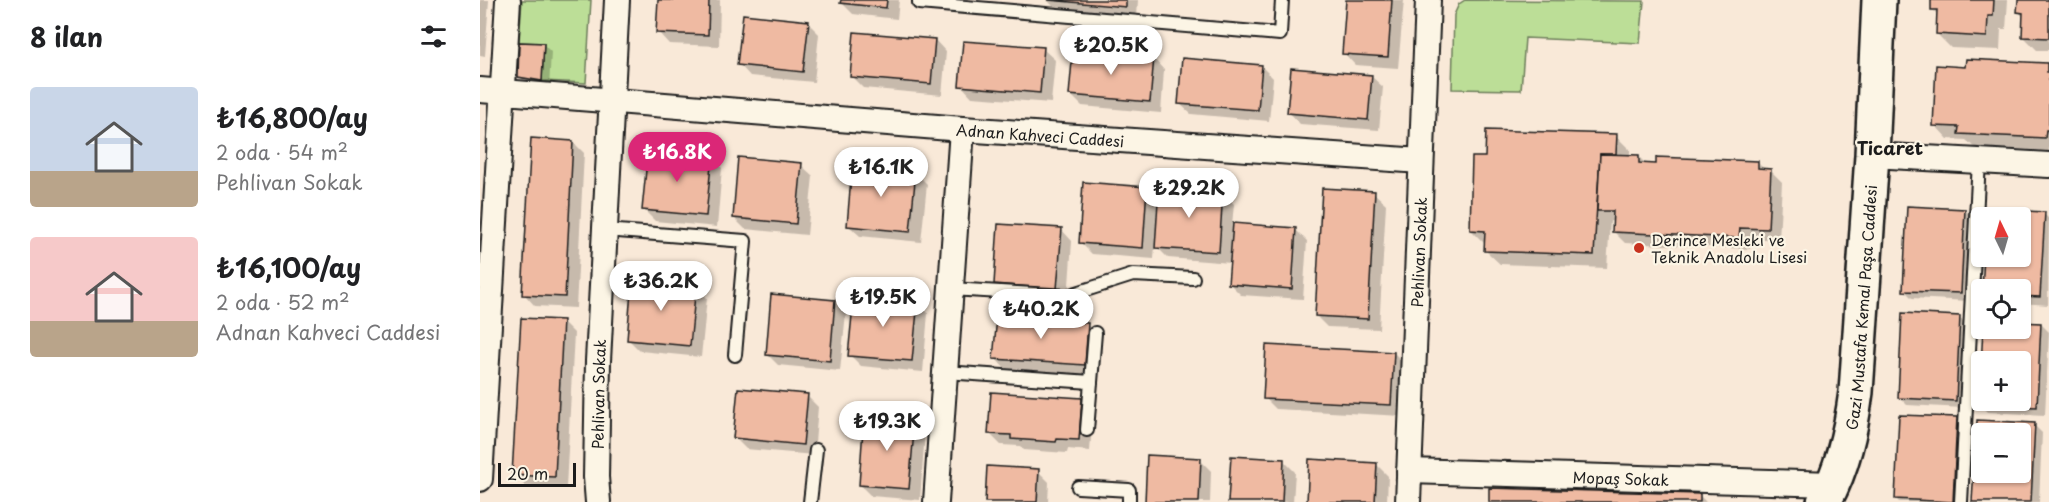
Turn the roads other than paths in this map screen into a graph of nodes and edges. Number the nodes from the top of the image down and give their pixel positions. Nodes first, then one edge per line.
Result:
1 (508, 0) edge
2 (617, 0) edge
3 (919, 0) edge
4 (1282, 0) edge
5 (1428, 0) edge
6 (1879, 0) edge
7 (491, 91) edge
8 (613, 102) junction
9 (962, 129) junction
10 (1872, 155) junction
11 (1421, 161) junction
12 (1978, 161) junction
13 (2049, 165) edge
14 (605, 230) junction
15 (1193, 278) dead end
16 (951, 289) junction
17 (1095, 333) dead end
18 (735, 355) dead end
19 (945, 372) junction
20 (1091, 382) junction
21 (1088, 430) dead end
22 (816, 450) dead end
23 (1409, 471) junction
24 (480, 479) edge
25 (1078, 488) dead end
26 (1828, 493) edge
27 (598, 502) edge
28 (810, 502) edge
29 (936, 502) edge
30 (1129, 502) edge
31 (1408, 502) edge
32 (1961, 502) edge

1 - 7 street
2 - 8 street, Pehlivan Sokak
3 - 4 lane
5 - 11 street, Pehlivan Sokak
6 - 10 street, Gazi Mustafa Kemal Paşa Caddesi
7 - 8 street, Adnan Kahveci Caddesi
7 - 24 street
8 - 9 street, Adnan Kahveci Caddesi
8 - 14 street, Pehlivan Sokak
9 - 11 street, Adnan Kahveci Caddesi
9 - 16 street
10 - 12 street
10 - 26 street, Gazi Mustafa Kemal Paşa Caddesi
11 - 23 street, Pehlivan Sokak
12 - 13 street
12 - 32 lane
14 - 18 lane
14 - 27 street, Pehlivan Sokak
15 - 16 lane
16 - 19 street
17 - 20 lane
19 - 20 lane
19 - 29 street
20 - 21 lane
22 - 28 lane
23 - 26 street, Mopaş Sokak
23 - 31 street, Pehlivan Sokak
25 - 30 lane

